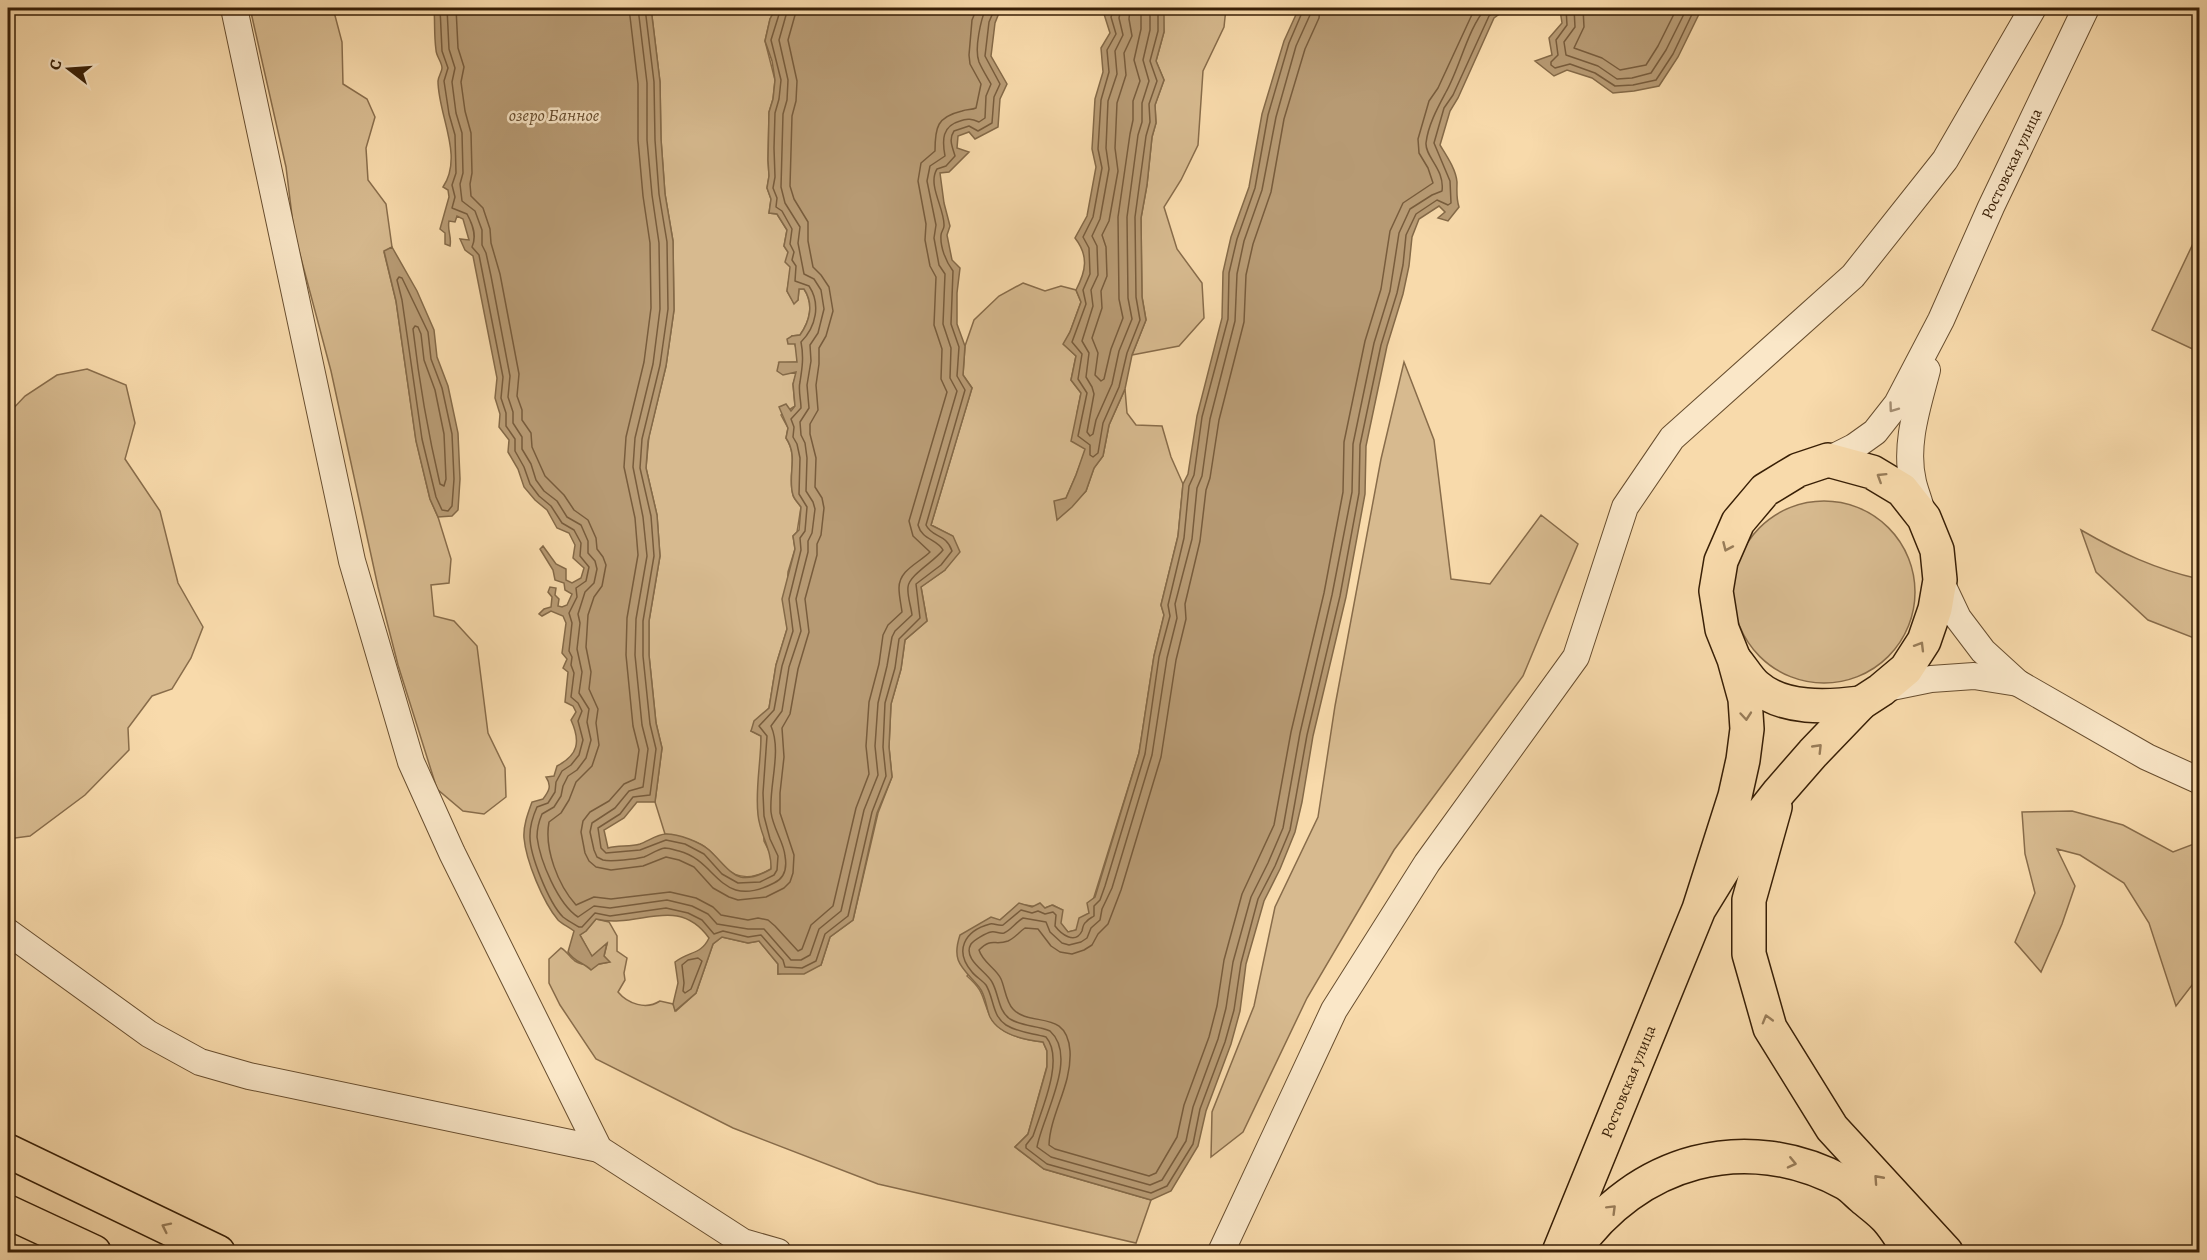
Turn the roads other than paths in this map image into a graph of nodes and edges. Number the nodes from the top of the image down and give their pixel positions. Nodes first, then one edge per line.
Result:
1 (234, 8) edge
2 (2033, 8) edge
3 (2086, 8) edge
4 (1941, 320) junction
5 (1828, 460) junction
6 (1924, 518) junction
7 (1940, 580) junction
8 (1734, 659) junction
9 (2018, 683) junction
10 (1871, 696) junction
11 (2199, 781) edge
12 (1779, 792) junction
13 (1699, 909) junction
14 (8, 932) edge
15 (599, 1149) junction
16 (8, 1151) edge
17 (8, 1212) edge
18 (94, 1252) edge
19 (219, 1252) edge
20 (778, 1252) edge
21 (1221, 1252) edge
22 (1559, 1252) edge
23 (1573, 1252) edge
24 (1911, 1252) edge
25 (1946, 1252) edge

1 - 15 street
2 - 21 street
3 - 4 street, Ростовская улица
4 -> 5 street
4 - 6 street
6 -> 5 main road
5 -> 8 main road
6 - 7 main road
7 - 9 street
10 -> 7 main road
8 - 10 main road
8 -> 13 main road
9 - 10 street
9 - 11 street
12 -> 10 main road
12 - 13 main road
25 -> 12 main road
13 - 22 main road, Ростовская улица
14 - 15 street
15 - 20 street
19 -> 16 main road
17 - 18 main road
23 -> 24 main road

